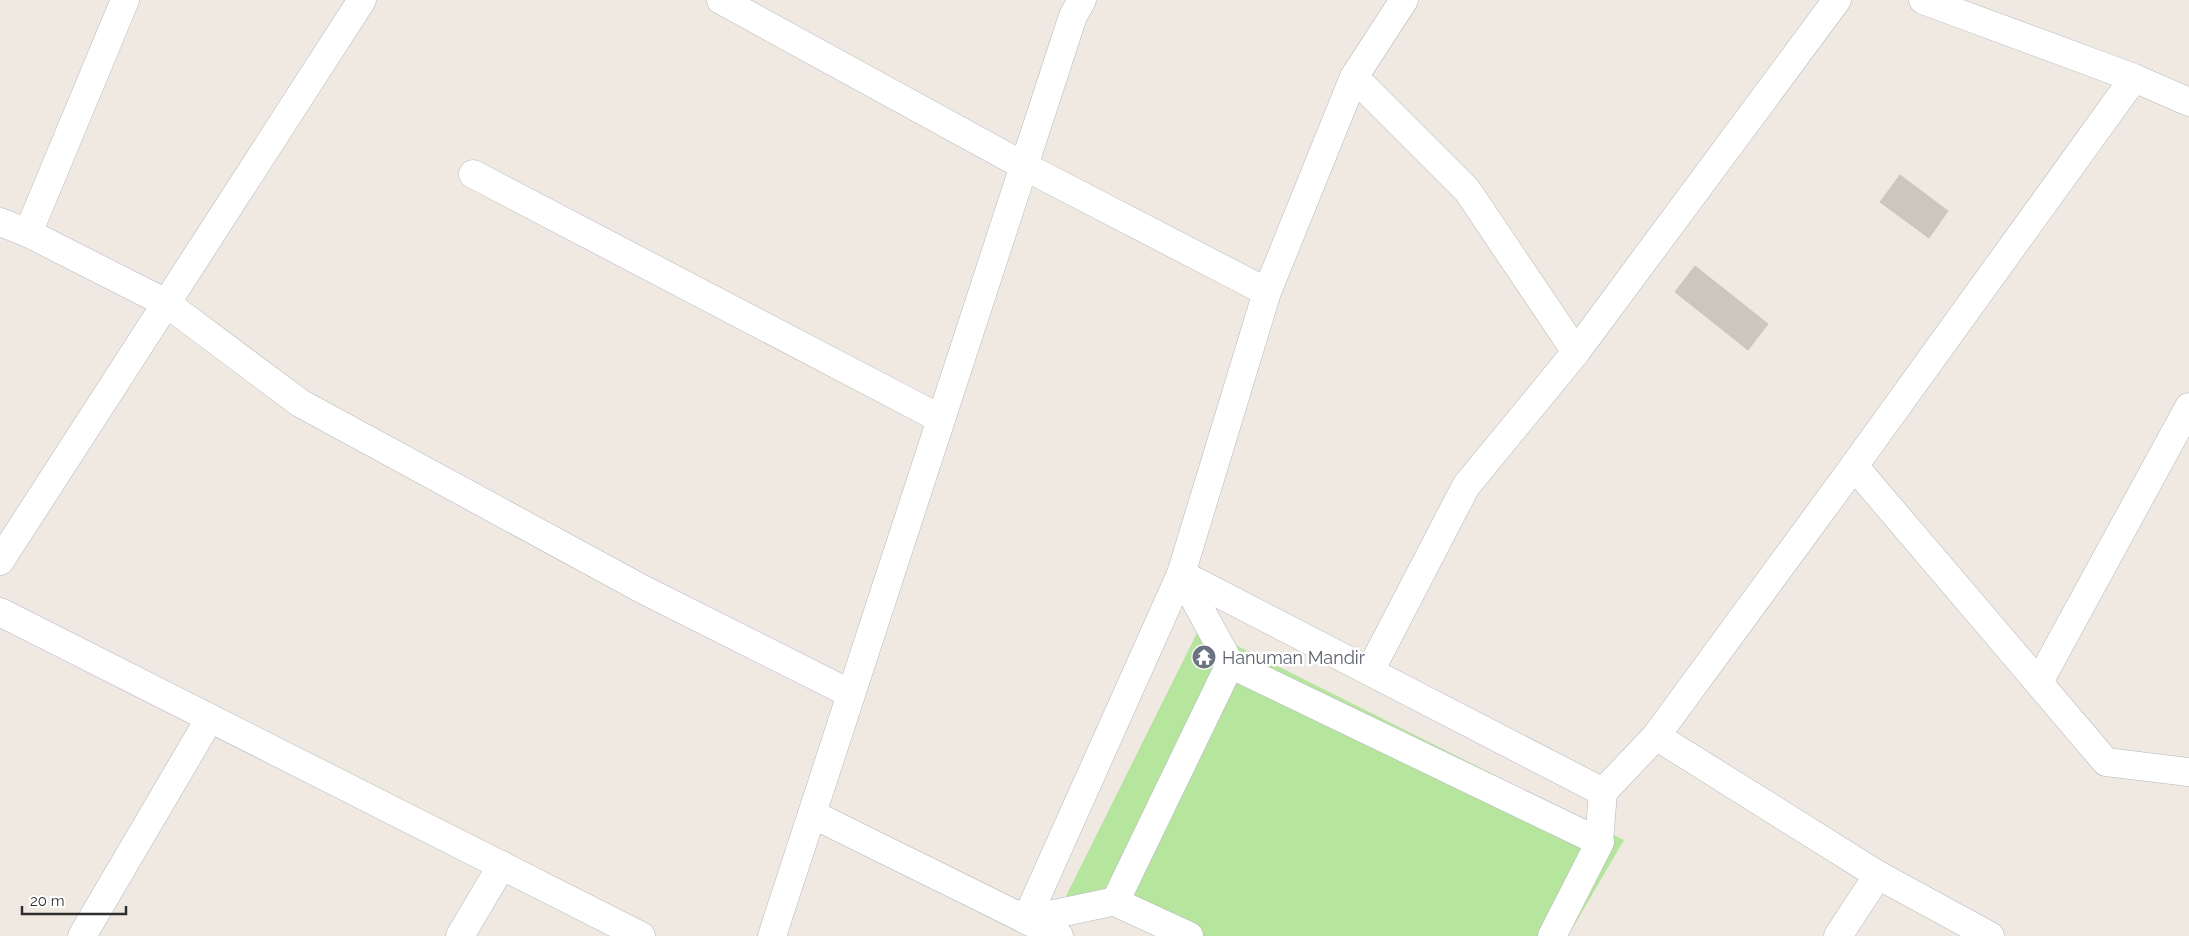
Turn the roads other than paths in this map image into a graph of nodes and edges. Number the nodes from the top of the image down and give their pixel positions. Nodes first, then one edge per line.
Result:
1 (125, 0) edge
2 (362, 0) edge
3 (721, 0) edge
4 (1082, 0) edge
5 (1404, 0) edge
6 (1837, 0) edge
7 (1923, 0) edge
8 (1354, 77) junction
9 (2134, 78) junction
10 (2189, 102) edge
11 (1024, 166) junction
12 (473, 174) dead end
13 (0, 222) edge
14 (28, 233) junction
15 (1267, 292) junction
16 (166, 303) junction
17 (1576, 352) junction
18 (2189, 407) edge
19 (941, 419) junction
20 (1854, 466) junction
21 (0, 560) edge
22 (1181, 574) junction
23 (0, 612) edge
24 (1230, 664) junction
25 (1370, 671) junction
26 (2038, 682) junction
27 (851, 694) junction
28 (210, 718) junction
29 (1656, 736) junction
30 (2189, 772) edge
31 (1603, 792) junction
32 (812, 814) junction
33 (1599, 842) junction
34 (502, 866) junction
35 (1878, 875) junction
36 (1116, 901) junction
37 (1026, 920) junction
38 (82, 936) edge
39 (460, 936) edge
40 (641, 936) edge
41 (772, 936) edge
42 (1059, 936) edge
43 (1189, 936) edge
44 (1552, 936) edge
45 (1838, 936) edge
46 (1990, 936) edge

1 - 14 street
2 - 16 street
3 - 11 street
4 - 11 street
5 - 8 street
6 - 17 street
7 - 9 street
8 - 15 street
8 - 17 street
9 - 10 street
9 - 20 street
11 - 15 street
11 - 19 street
12 - 19 street
13 - 14 street
14 - 16 street
15 - 22 street
16 - 21 street
16 - 27 street
17 - 25 street
18 - 26 street
19 - 27 street
20 - 26 street
20 - 29 street
22 - 24 street
22 - 25 street
22 - 37 street
23 - 28 street
24 - 33 street
24 - 36 street
25 - 31 street
26 - 30 street
27 - 32 street
28 - 34 street
28 - 38 street
29 - 31 street
29 - 35 street
31 - 33 street
32 - 37 street
32 - 41 street
33 - 44 street
34 - 39 street
34 - 40 street
35 - 45 street
35 - 46 street
36 - 37 street
36 - 43 street
37 - 42 street

